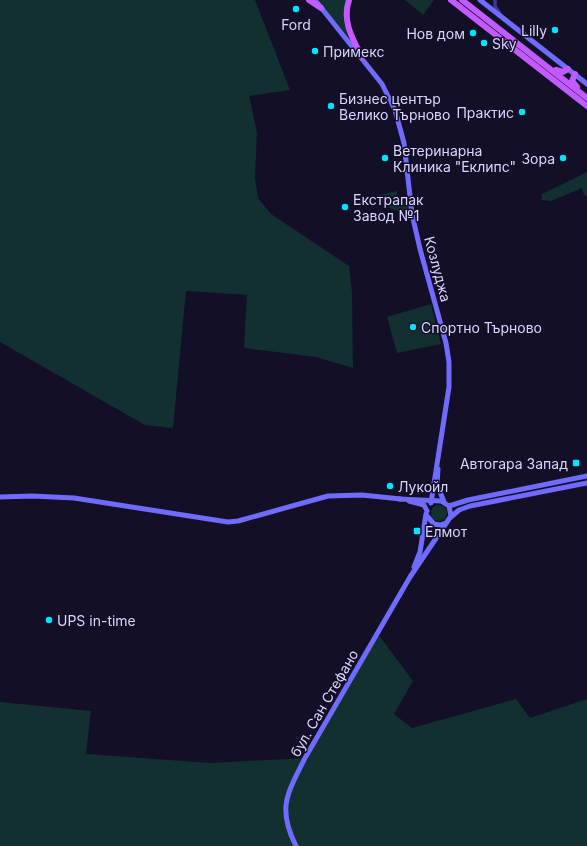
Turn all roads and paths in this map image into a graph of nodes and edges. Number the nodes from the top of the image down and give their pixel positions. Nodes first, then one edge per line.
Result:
1 (309, 0) edge
2 (315, 0) edge
3 (349, 0) edge
4 (450, 0) edge
5 (480, 0) edge
6 (495, 0) edge
7 (462, 3) edge
8 (321, 8) junction
9 (503, 18) junction
10 (362, 57) junction
11 (547, 66) junction
12 (568, 69) junction
13 (575, 74) junction
14 (587, 84) edge
15 (587, 97) edge
16 (587, 106) edge
17 (439, 450) junction
18 (587, 476) edge
19 (587, 483) edge
20 (0, 497) edge
21 (399, 499) junction
22 (433, 501) junction
23 (447, 504) junction
24 (426, 512) junction
25 (448, 520) junction
26 (410, 578) junction
27 (296, 846) edge

1 - 8 main road
2 - 8 main road, Козлуджа
3 - 10 main road
4 - 7 main road
5 - 9 main road
6 - 9 street
7 - 11 main road
7 - 16 main road
8 - 10 main road, Козлуджа
9 - 12 main road
10 - 17 main road, Козлуджа
11 - 12 main road
11 - 15 main road
12 - 13 main road
13 - 14 main road
13 - 15 main road
17 - 22 main road, Козлуджа
17 - 23 main road, Козлуджа
18 - 23 main road
19 - 25 main road
20 - 21 main road
21 - 22 main road
21 - 24 main road
22 - 23 main road
22 - 24 main road
23 - 25 main road
24 - 25 main road
24 - 26 main road, бул. Сан Стефано
25 - 26 main road, бул. Сан Стефано
26 - 27 main road, бул. Сан Стефано

